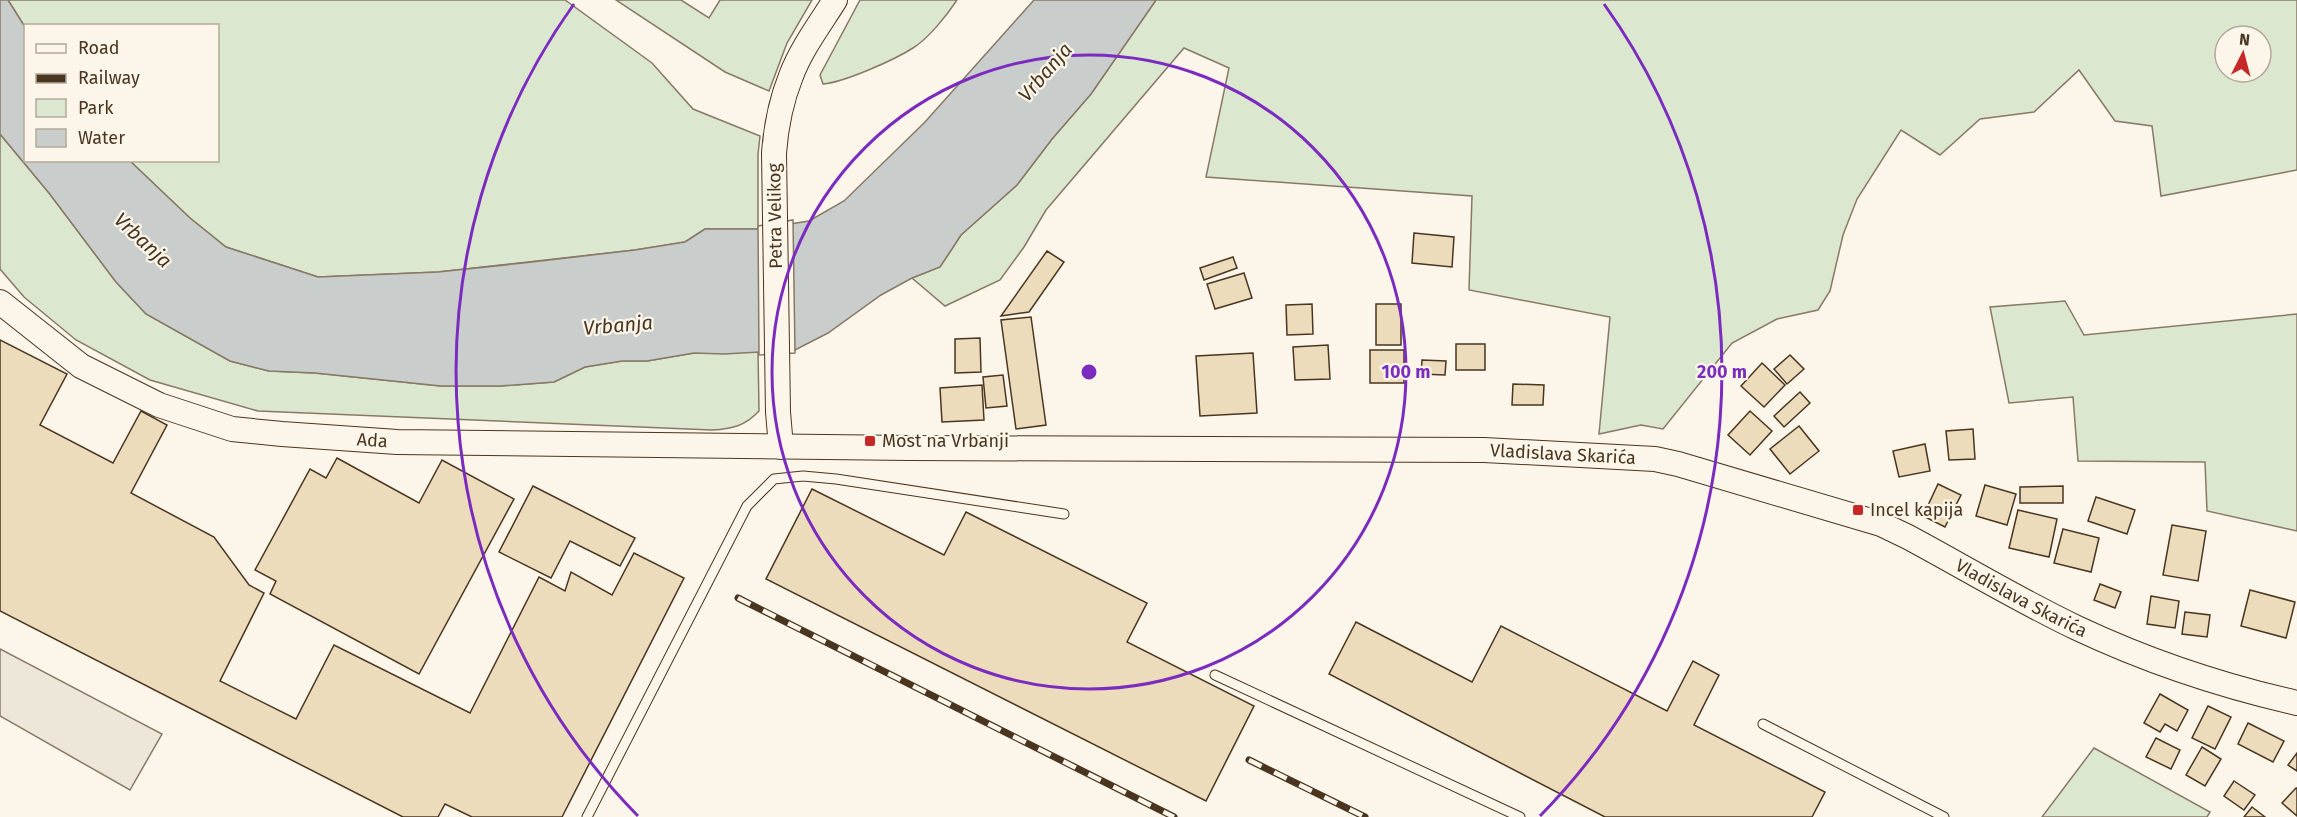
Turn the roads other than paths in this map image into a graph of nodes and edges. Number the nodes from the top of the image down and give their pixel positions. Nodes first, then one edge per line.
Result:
1 (836, 0) edge
2 (0, 302) edge
3 (781, 447) junction
4 (1064, 514) dead end
5 (1215, 675) dead end
6 (2297, 703) edge
7 (1763, 724) dead end
8 (587, 817) edge
9 (1520, 817) edge
10 (1944, 817) edge

1 - 3 street, Petra Velikog
2 - 3 street, Ada
3 - 6 street, Vladislava Skarića
4 - 8 lane
5 - 9 lane
7 - 10 lane

